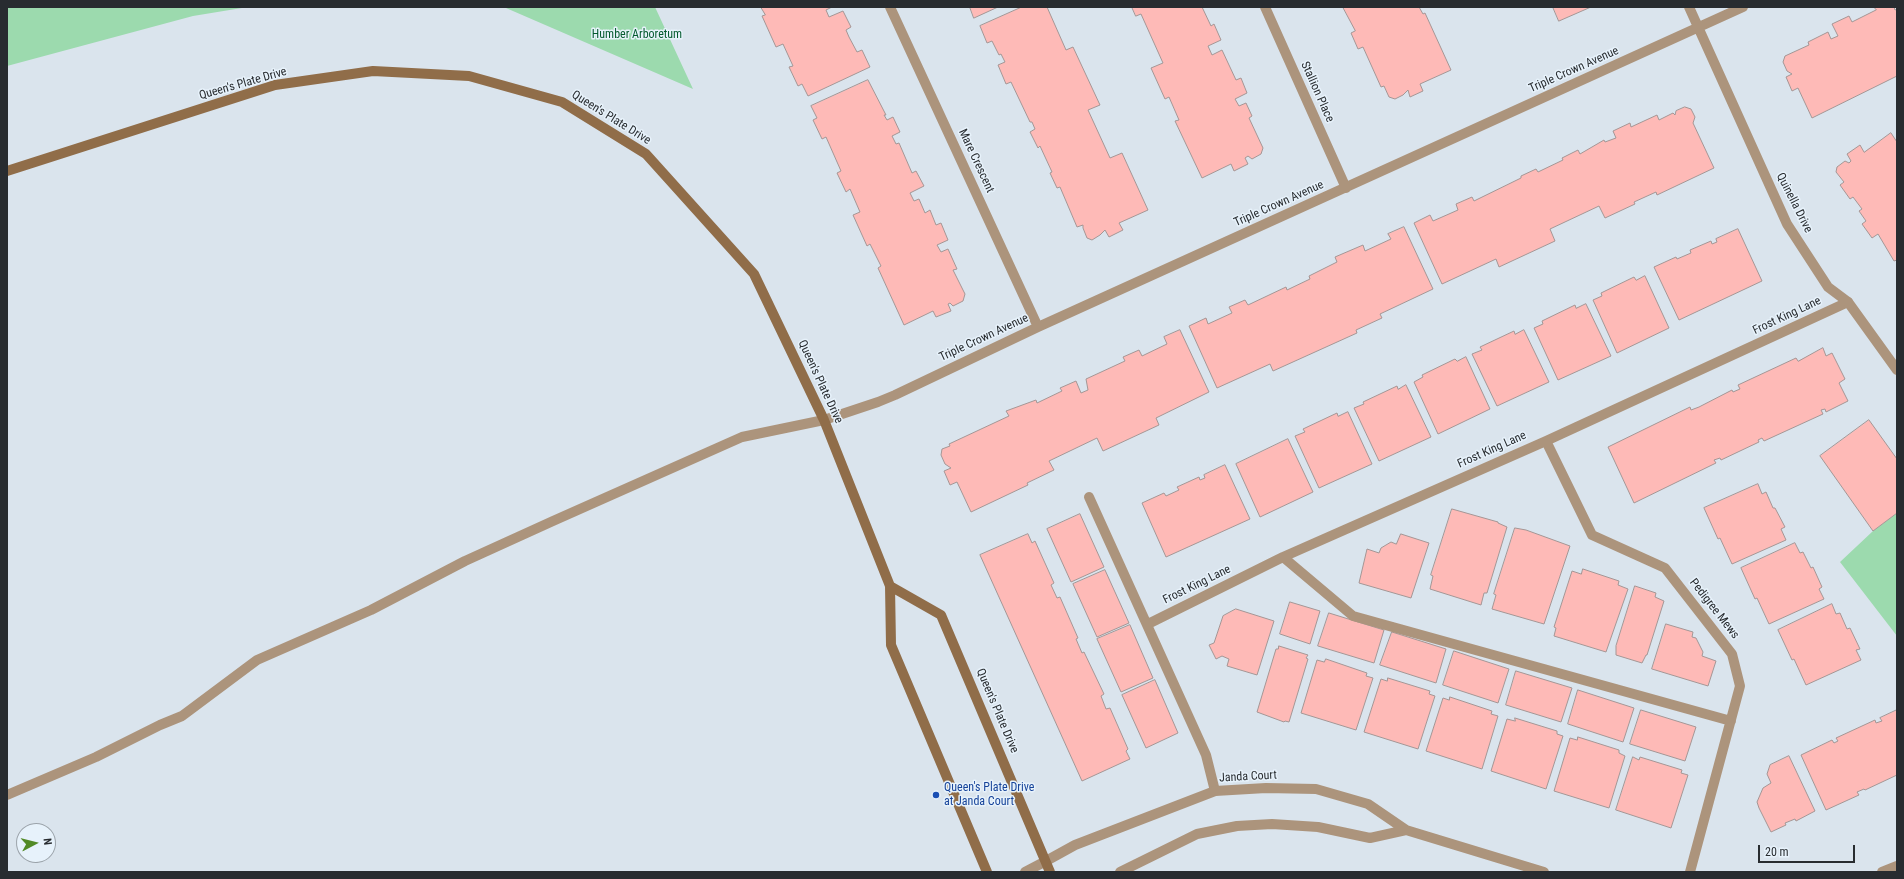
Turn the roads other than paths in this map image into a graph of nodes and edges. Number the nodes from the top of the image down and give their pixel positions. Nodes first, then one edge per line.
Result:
1 (890, 7) edge
2 (1264, 7) edge
3 (1689, 7) edge
4 (1743, 7) edge
5 (1699, 28) junction
6 (7, 171) edge
7 (1346, 188) junction
8 (1848, 302) junction
9 (1038, 327) junction
10 (1897, 370) edge
11 (824, 420) junction
12 (1546, 441) junction
13 (1089, 497) dead end
14 (1283, 557) junction
15 (890, 586) junction
16 (1148, 624) junction
17 (1731, 721) junction
18 (1215, 792) junction
19 (7, 795) edge
20 (1406, 830) junction
21 (1046, 861) junction
22 (1897, 866) edge
23 (987, 872) edge
24 (1025, 872) edge
25 (1050, 872) edge
26 (1120, 872) edge
27 (1544, 872) edge
28 (1690, 872) edge
29 (1882, 872) edge

1 - 9 street, Mare Crescent
2 - 7 street, Stallion Place
3 - 5 street
4 - 5 street, Triple Crown Avenue
5 - 7 street, Triple Crown Avenue
5 - 8 street, Quinella Drive
6 - 11 street, Queen's Plate Drive
7 - 9 street, Triple Crown Avenue
8 - 10 street, Quinella Drive
8 - 12 street, Frost King Lane
9 - 11 street, Triple Crown Avenue
11 - 15 street, Queen's Plate Drive
11 - 19 street, Triple Crown Avenue
12 - 14 street, Frost King Lane
12 - 17 street, Pedigree Mews
13 - 16 street
14 - 16 street, Frost King Lane
14 - 17 street
15 - 21 street, Queen's Plate Drive
15 - 23 street, Queen's Plate Drive
16 - 18 street
17 - 28 street, Pedigree Mews
18 - 20 street, Janda Court
18 - 21 street, Janda Court
20 - 26 street, Janda Court
20 - 27 street, Janda Court
21 - 24 street, Janda Court
21 - 25 street, Queen's Plate Drive
22 - 29 street

